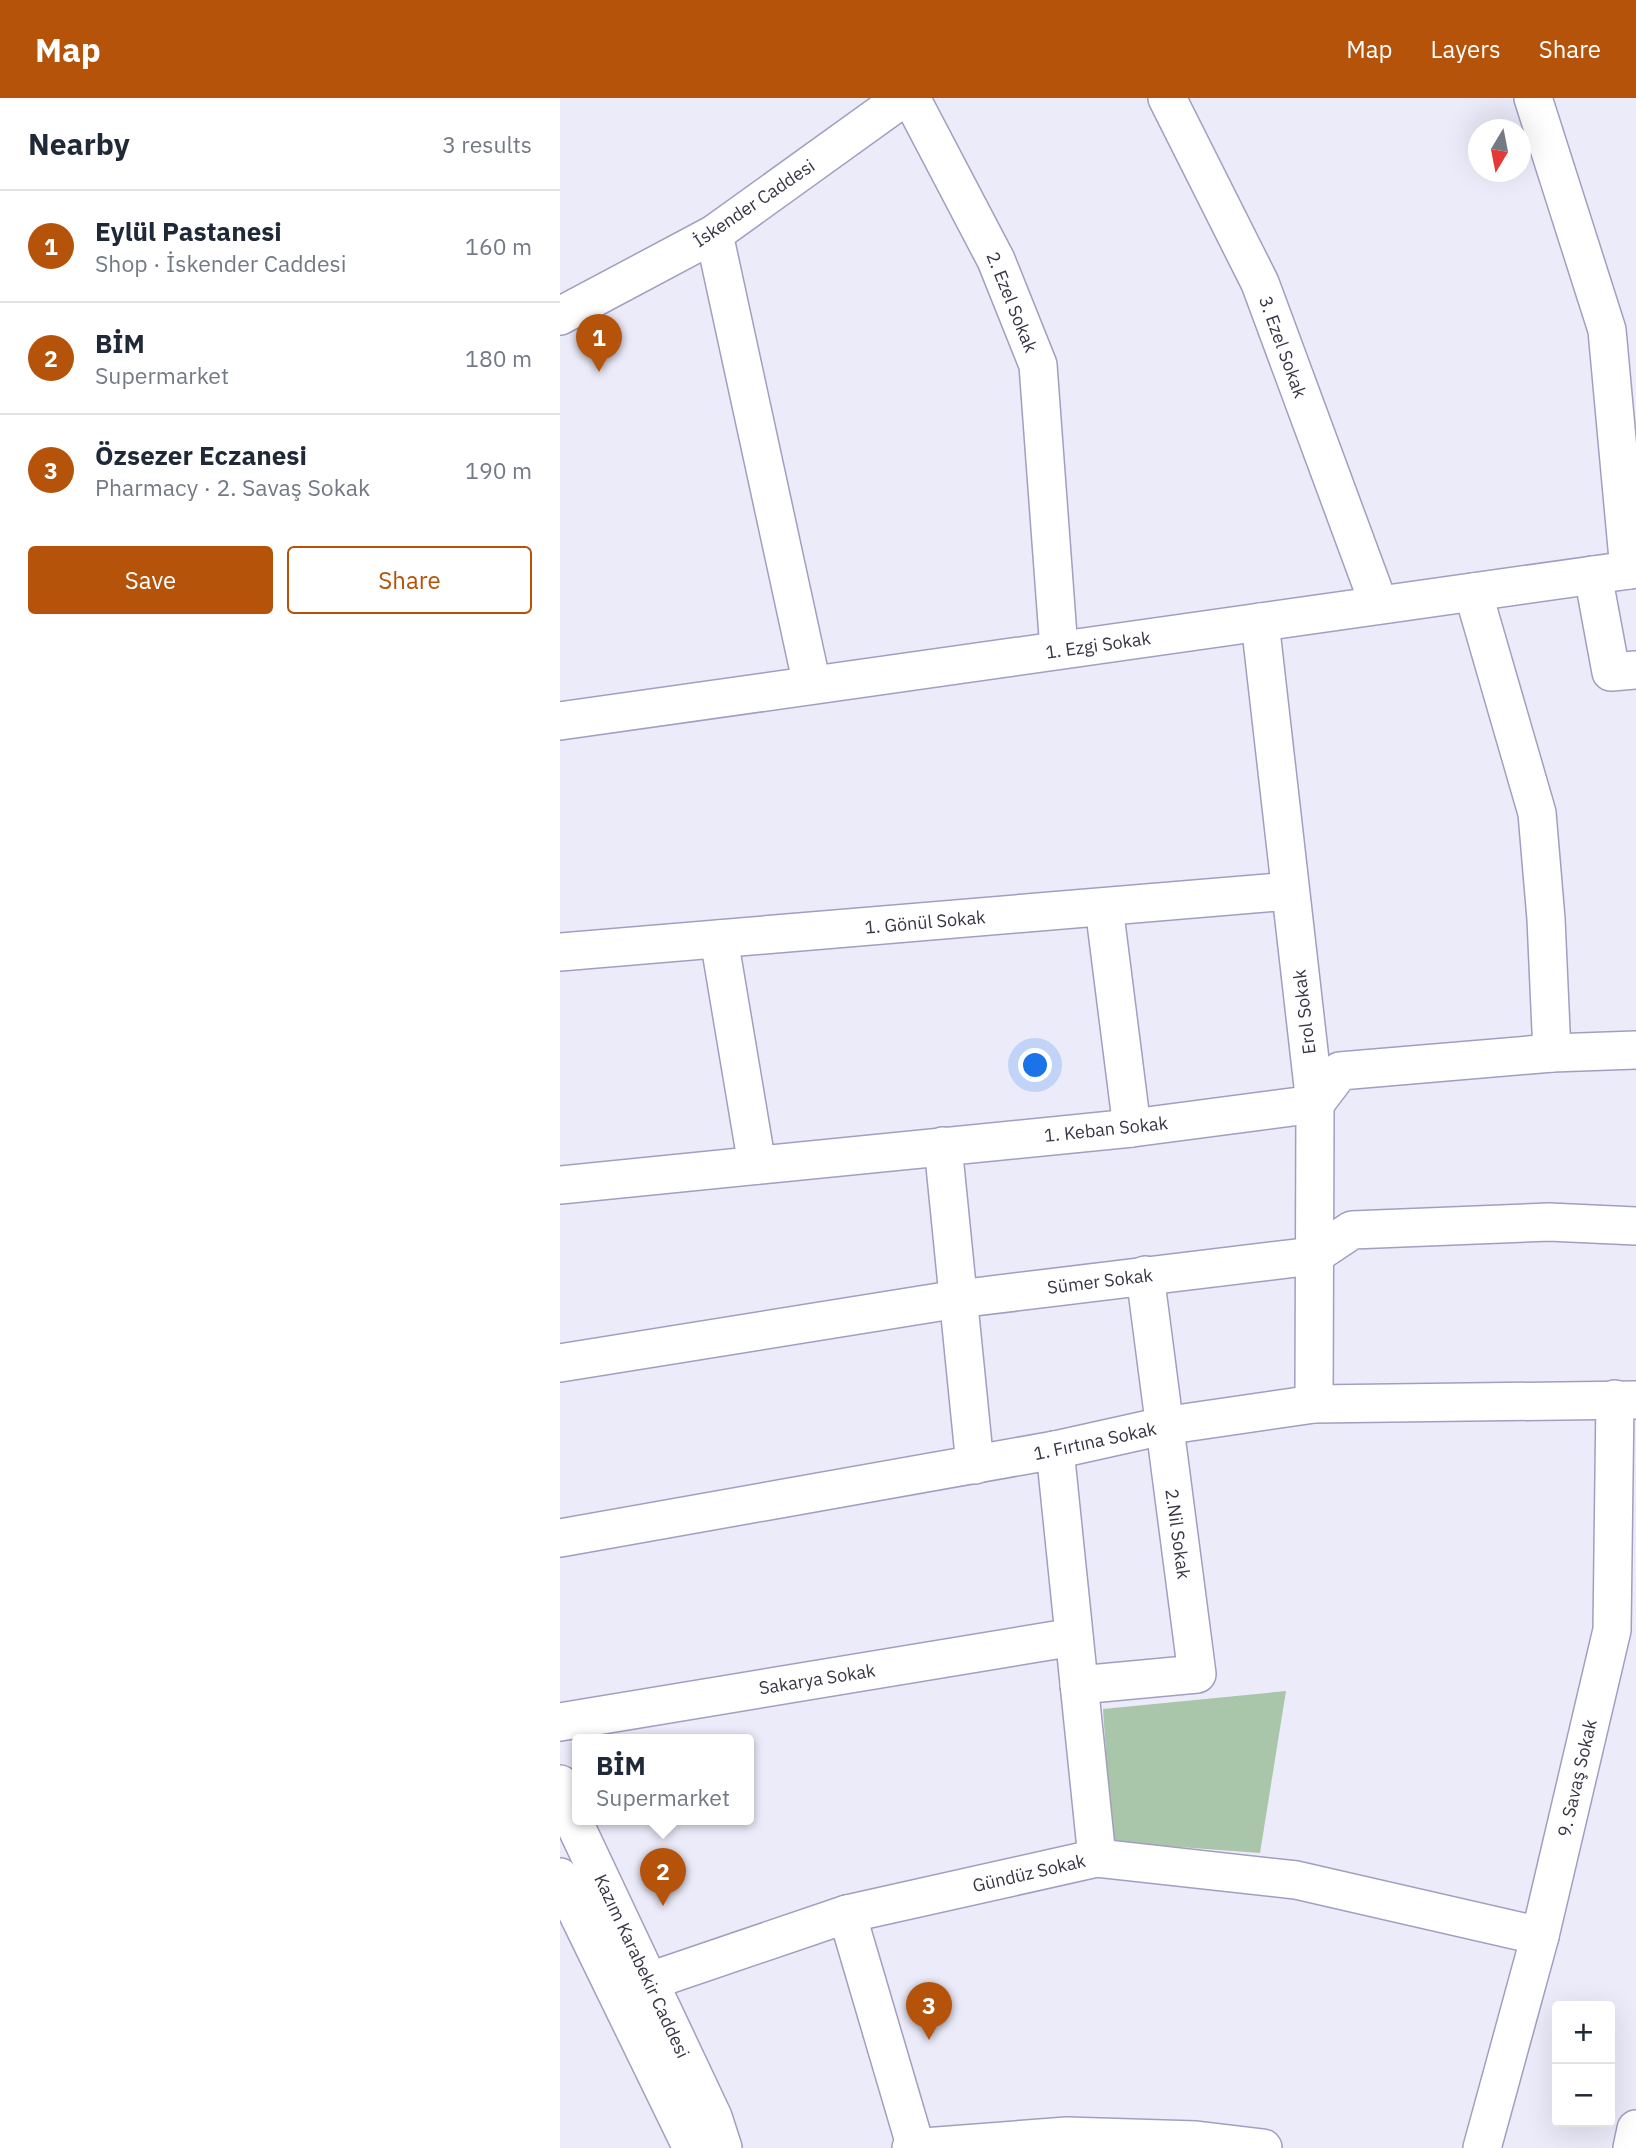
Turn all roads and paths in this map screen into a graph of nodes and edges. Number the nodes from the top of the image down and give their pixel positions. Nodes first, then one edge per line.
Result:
1 (903, 98) edge
2 (911, 98) edge
3 (1167, 98) edge
4 (1536, 99) edge
5 (714, 234) junction
6 (560, 316) edge
7 (1632, 570) edge
8 (1593, 575) junction
9 (1474, 592) junction
10 (1379, 605) junction
11 (1260, 622) junction
12 (1059, 650) junction
13 (1623, 671) edge
14 (812, 685) junction
15 (560, 721) edge
16 (1290, 891) junction
17 (1104, 907) junction
18 (719, 939) junction
19 (560, 952) edge
20 (1636, 1050) edge
21 (1552, 1053) junction
22 (1315, 1104) junction
23 (1132, 1128) junction
24 (943, 1146) junction
25 (757, 1165) junction
26 (560, 1185) edge
27 (1636, 1226) edge
28 (1313, 1256) junction
29 (1145, 1275) junction
30 (958, 1299) junction
31 (560, 1363) edge
32 (1625, 1400) edge
33 (1314, 1404) junction
34 (1163, 1426) junction
35 (1055, 1450) junction
36 (975, 1465) junction
37 (560, 1538) edge
38 (1624, 1633) edge
39 (1073, 1637) junction
40 (1079, 1685) junction
41 (560, 1722) edge
42 (560, 1784) edge
43 (572, 1818) edge
44 (575, 1825) edge
45 (1097, 1858) junction
46 (560, 1877) edge
47 (846, 1914) junction
48 (1540, 1936) junction
49 (650, 1981) junction
50 (1636, 2129) edge
51 (1069, 2142) edge
52 (692, 2148) edge
53 (723, 2148) edge
54 (914, 2148) edge
55 (1263, 2148) edge
56 (1482, 2148) edge
57 (1632, 2148) edge

1 - 5 street, İskender Caddesi
2 - 12 street, 2. Ezel Sokak
3 - 10 street, 3. Ezel Sokak
4 - 7 street
5 - 6 street, İskender Caddesi
5 - 14 street
7 - 8 street, 1. Ezgi Sokak
8 - 9 street, 1. Ezgi Sokak
8 - 13 street
9 - 10 street, 1. Ezgi Sokak
9 - 21 street
10 - 11 street, 1. Ezgi Sokak
11 - 12 street, 1. Ezgi Sokak
11 - 16 street, Erol Sokak
12 - 14 street, 1. Ezgi Sokak
14 - 15 street, 1. Ezgi Sokak
16 - 17 street, 1. Gönül Sokak
16 - 22 street, Erol Sokak
17 - 18 street, 1. Gönül Sokak
17 - 23 street
18 - 19 street, 1. Gönül Sokak
18 - 25 street
20 - 21 street
21 - 22 street
22 - 23 street, 1. Keban Sokak
22 - 28 street, Erol Sokak
23 - 24 street, 1. Keban Sokak
24 - 25 street, 1. Keban Sokak
24 - 30 street
25 - 26 street, 1. Keban Sokak
27 - 28 street, Sümer Sokak
28 - 29 street, Sümer Sokak
28 - 33 street, Erol Sokak
29 - 30 street, Sümer Sokak
29 - 34 street, 2.Nil Sokak
30 - 31 street, Sümer Sokak
30 - 36 street
32 - 33 street, 1. Fırtına Sokak
32 - 38 street, 9. Savaş Sokak
33 - 34 street, 1. Fırtına Sokak
34 - 35 street, 1. Fırtına Sokak
34 - 40 street, 2.Nil Sokak
35 - 36 street, 1. Fırtına Sokak
35 - 39 street
36 - 37 street, 1. Fırtına Sokak
38 - 48 street, 9. Savaş Sokak
39 - 40 street
39 - 41 street, Sakarya Sokak
40 - 45 street
42 - 43 street, Kazım Karabekir Caddesi
44 - 49 street, Kazım Karabekir Caddesi
45 - 47 street, Gündüz Sokak
45 - 48 street, Gündüz Sokak
46 - 52 street, Kazım Karabekir Caddesi
47 - 49 street, Gündüz Sokak
47 - 54 street
48 - 56 street, 9. Savaş Sokak
49 - 53 street, Kazım Karabekir Caddesi
50 - 57 street
51 - 54 street
51 - 55 street

